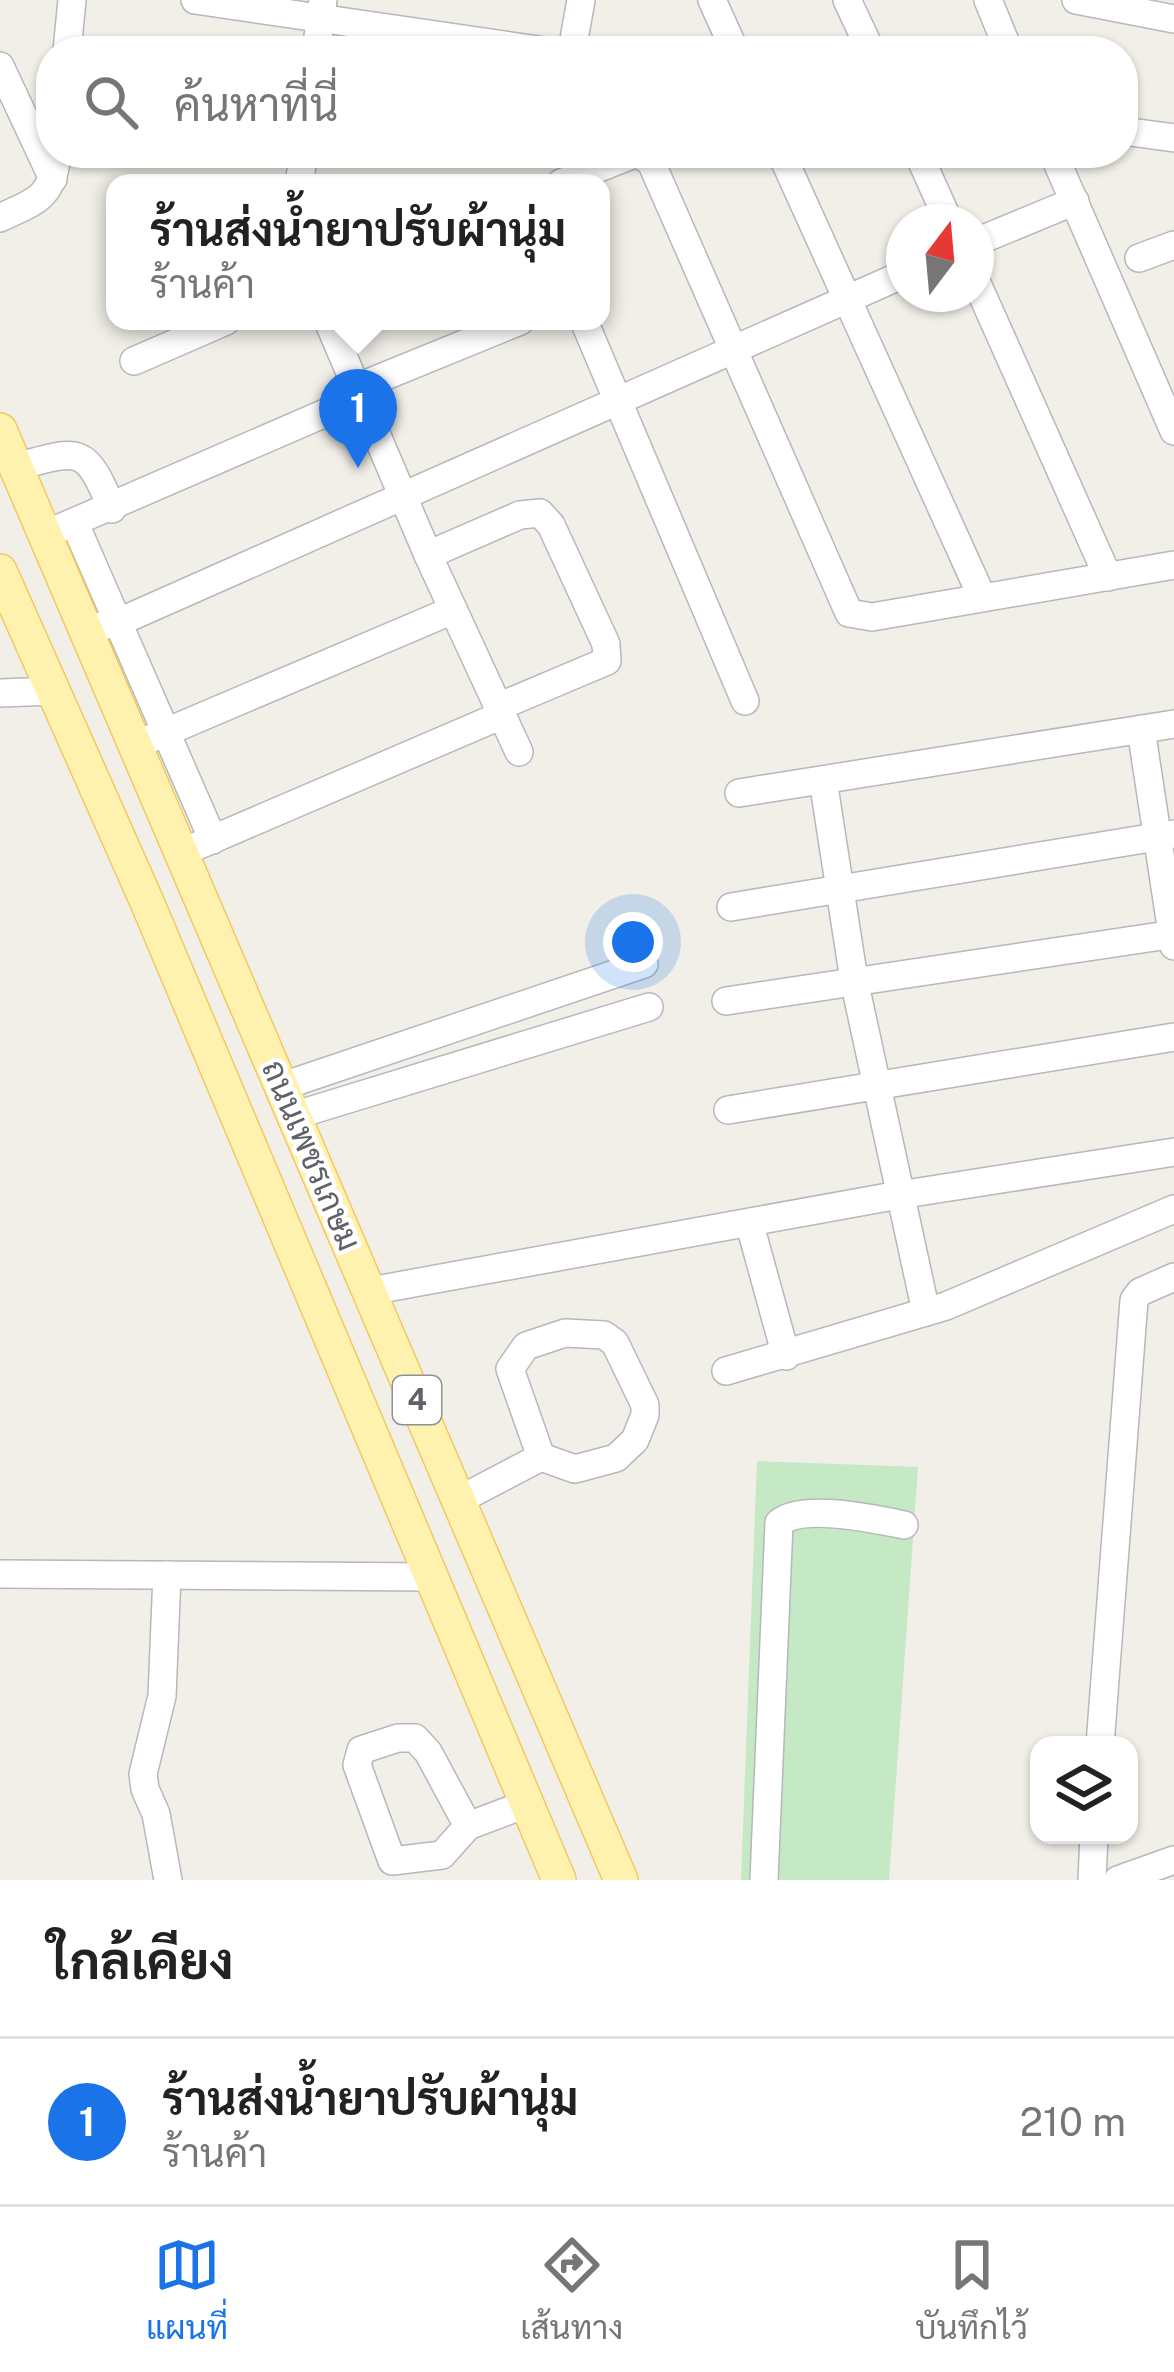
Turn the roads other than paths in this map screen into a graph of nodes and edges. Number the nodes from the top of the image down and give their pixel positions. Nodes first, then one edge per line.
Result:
1 (72, 0) edge
2 (195, 0) edge
3 (581, 0) edge
4 (712, 0) edge
5 (847, 0) edge
6 (988, 0) edge
7 (1076, 0) edge
8 (321, 10) edge
9 (1174, 20) edge
10 (68, 36) edge
11 (463, 36) edge
12 (575, 36) edge
13 (728, 36) edge
14 (864, 36) edge
15 (1003, 36) edge
16 (0, 66) edge
17 (36, 131) edge
18 (1138, 133) edge
19 (1174, 138) edge
20 (54, 168) edge
21 (651, 168) edge
22 (788, 168) edge
23 (925, 168) edge
24 (1063, 168) edge
25 (1076, 201) junction
26 (942, 204) edge
27 (0, 218) edge
28 (994, 235) edge
29 (1174, 245) edge
30 (1139, 258) dead end
31 (886, 282) edge
32 (847, 300) junction
33 (990, 312) edge
34 (206, 330) edge
35 (332, 330) edge
36 (500, 330) edge
37 (588, 330) edge
38 (736, 349) junction
39 (134, 362) dead end
40 (358, 393) junction
41 (615, 400) junction
42 (0, 430) edge
43 (1174, 431) edge
44 (16, 466) junction
45 (403, 496) junction
46 (112, 508) junction
47 (60, 528) junction
48 (428, 555) junction
49 (1174, 565) edge
50 (0, 571) edge
51 (1108, 577) junction
52 (982, 597) junction
53 (453, 610) junction
54 (103, 626) junction
55 (54, 691) junction
56 (0, 694) edge
57 (745, 700) dead end
58 (500, 711) junction
59 (1174, 724) edge
60 (1141, 729) junction
61 (151, 738) junction
62 (519, 752) dead end
63 (823, 780) junction
64 (739, 794) dead end
65 (1166, 835) edge
66 (197, 858) junction
67 (841, 888) junction
68 (731, 907) dead end
69 (1173, 938) edge
70 (644, 964) dead end
71 (854, 980) junction
72 (726, 1000) dead end
73 (649, 1007) dead end
74 (1174, 1036) edge
75 (874, 1086) junction
76 (289, 1101) junction
77 (728, 1110) dead end
78 (1174, 1153) edge
79 (899, 1195) junction
80 (1174, 1209) edge
81 (750, 1225) junction
82 (1174, 1277) edge
83 (370, 1291) junction
84 (926, 1312) junction
85 (786, 1356) junction
86 (726, 1371) dead end
87 (541, 1457) junction
88 (459, 1500) junction
89 (904, 1525) dead end
90 (0, 1574) edge
91 (166, 1575) junction
92 (431, 1576) junction
93 (1101, 1736) edge
94 (526, 1804) junction
95 (468, 1826) junction
96 (1093, 1844) edge
97 (1174, 1860) edge
98 (158, 1879) edge
99 (559, 1880) edge
100 (621, 1880) edge
101 (764, 1880) edge
102 (1091, 1880) edge
103 (1118, 1880) edge

1 - 10 street
2 - 8 street
3 - 12 street
4 - 13 street
5 - 14 street
6 - 15 street
7 - 9 street
8 - 11 street
16 - 17 street
18 - 19 street
20 - 27 street
21 - 38 street
22 - 32 street
23 - 26 street
24 - 25 street
25 - 28 street
25 - 43 street
29 - 30 street
31 - 32 street
32 - 38 street
32 - 52 street
33 - 51 street
34 - 39 street
35 - 40 street
36 - 40 street
37 - 41 street
38 - 41 street
38 - 52 street
40 - 45 street
40 - 46 street
41 - 45 street
41 - 57 street
42 - 44 main road, ถนนเพชรเกษม / 4
44 - 46 street
44 - 47 main road, ถนนเพชรเกษม / 4
45 - 48 street
45 - 54 street
46 - 47 street
47 - 54 main road, ถนนเพชรเกษม / 4
48 - 53 street
48 - 58 street
49 - 51 street
50 - 55 main road, ถนนเพชรเกษม / 4
51 - 52 street
53 - 58 street
53 - 61 street
54 - 61 main road, ถนนเพชรเกษม / 4
55 - 56 street
55 - 92 main road, ถนนเพชรเกษม / 4
58 - 62 street
58 - 66 street
59 - 60 street
60 - 63 street
60 - 65 street
61 - 66 main road, ถนนเพชรเกษม / 4
63 - 64 street
63 - 67 street
65 - 67 street
65 - 69 street
66 - 76 main road, ถนนเพชรเกษม / 4
67 - 68 street
67 - 71 street
69 - 71 street
70 - 76 street
71 - 72 street
71 - 75 street
73 - 76 street
74 - 75 street
75 - 77 street
75 - 79 street
76 - 83 main road, ถนนเพชรเกษม / 4
78 - 79 street
79 - 81 street
79 - 84 street
80 - 84 street
81 - 83 street
81 - 85 street
82 - 93 street
83 - 88 main road, ถนนเพชรเกษม / 4
84 - 85 street
85 - 86 street
87 - 87 street
87 - 88 street
88 - 100 main road, ถนนเพชรเกษม / 4
89 - 101 street
90 - 91 street
91 - 92 street
91 - 98 street
92 - 94 main road, ถนนเพชรเกษม / 4
94 - 95 street
94 - 99 main road, ถนนเพชรเกษม / 4
95 - 95 street
96 - 102 street
97 - 103 street

